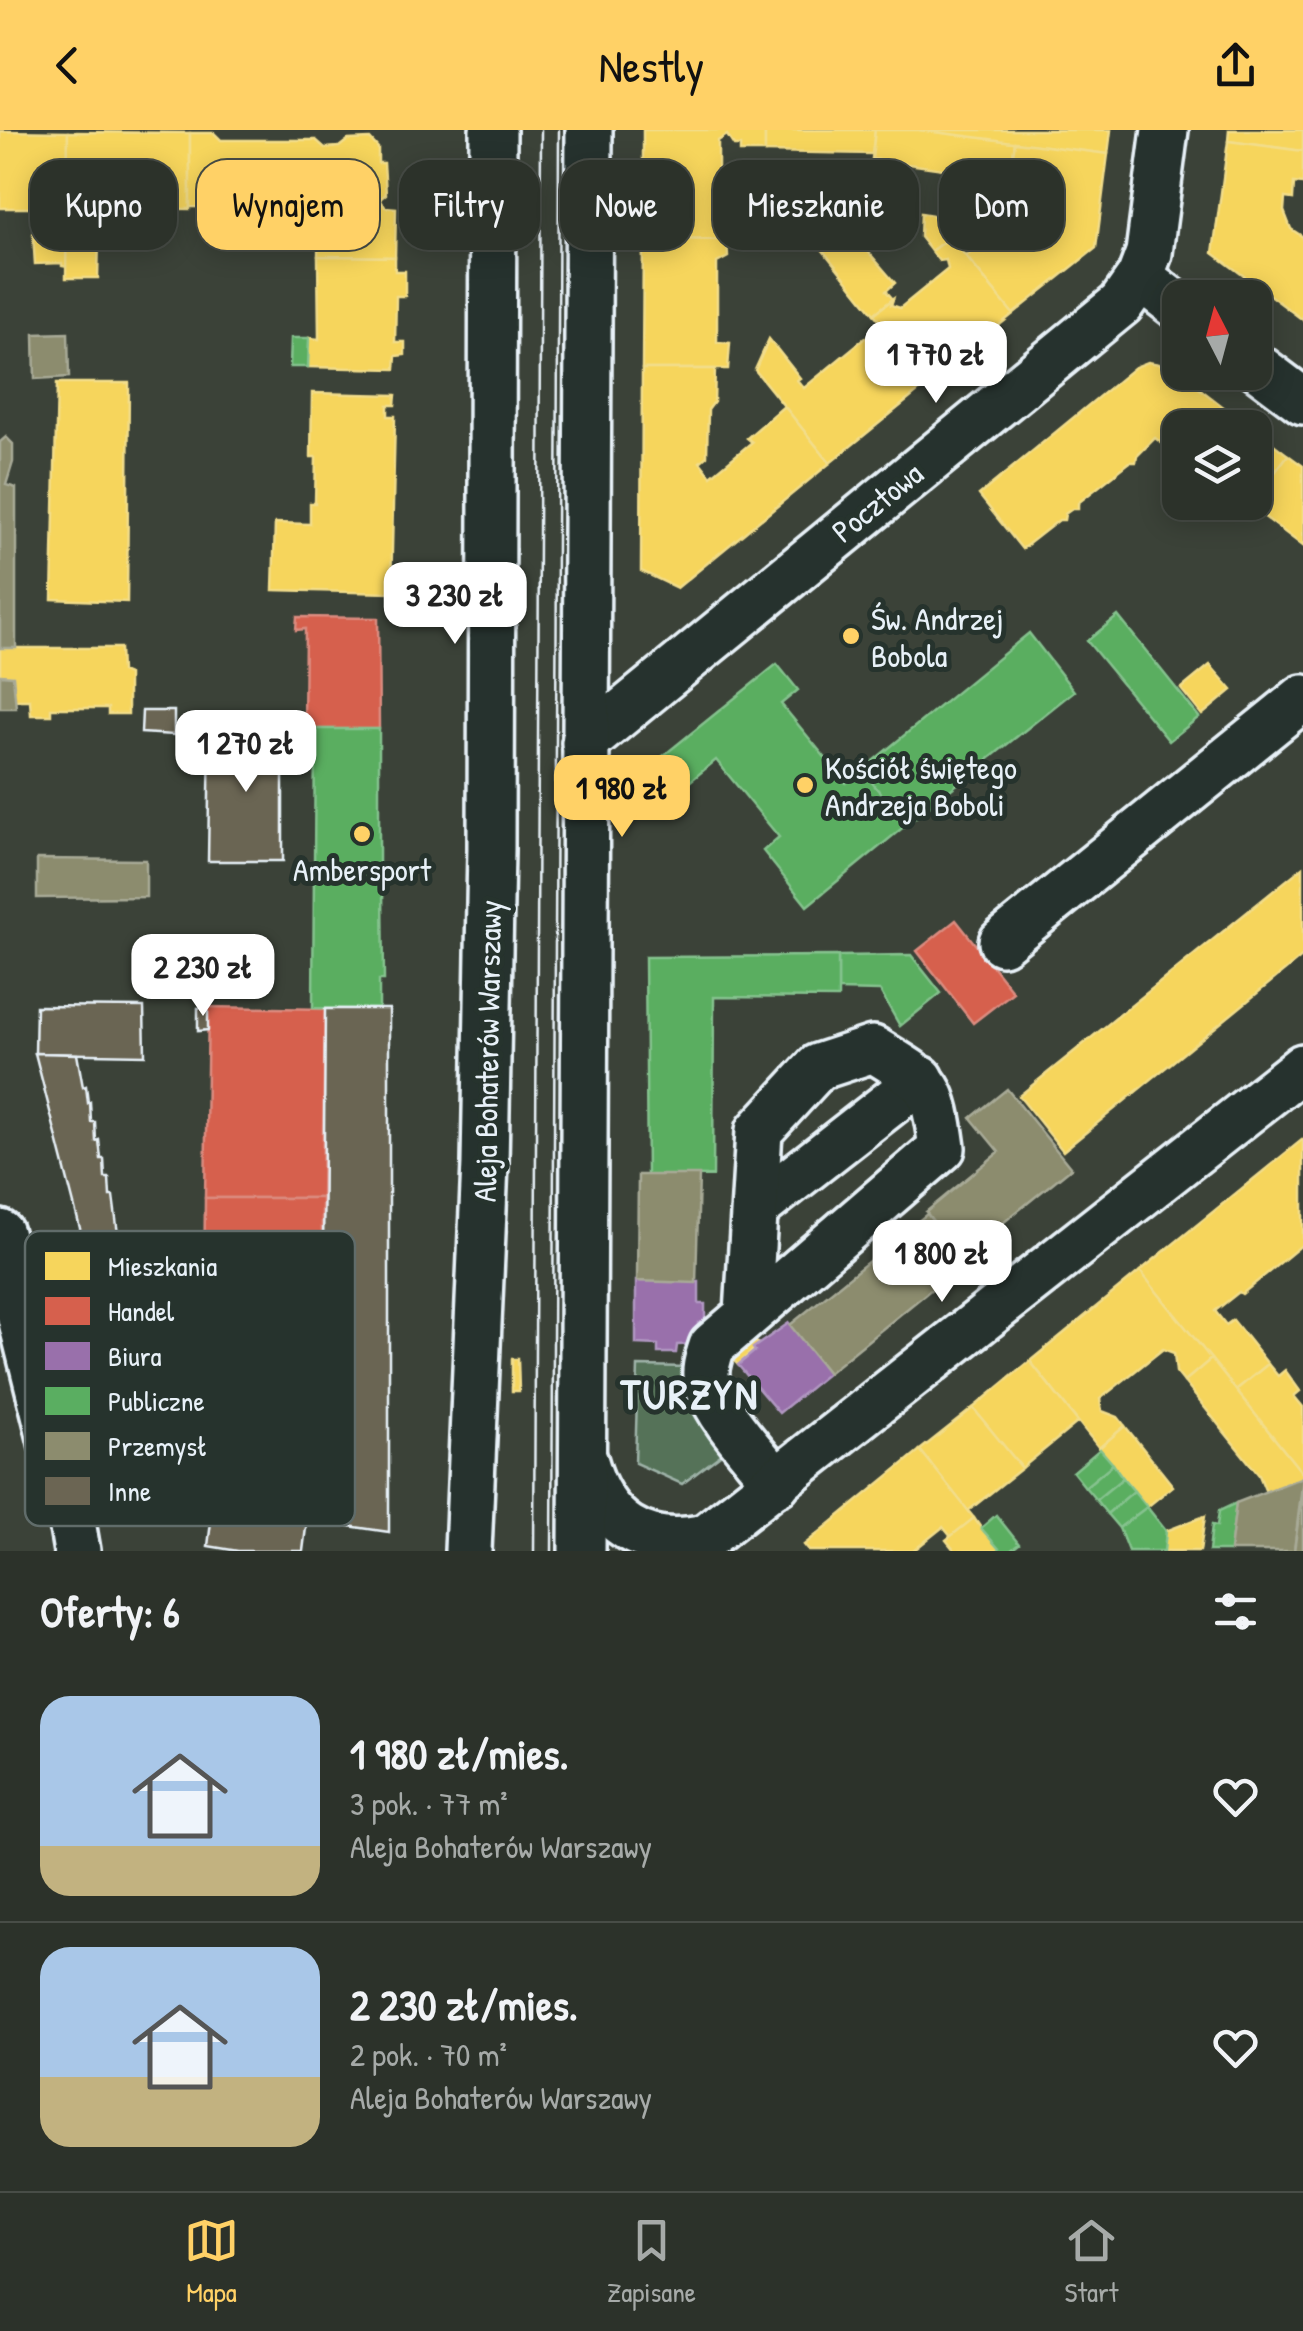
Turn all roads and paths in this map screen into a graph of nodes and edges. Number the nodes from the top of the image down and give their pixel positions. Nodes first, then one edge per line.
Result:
1 (493, 130) edge
2 (589, 130) edge
3 (1165, 130) edge
4 (1140, 277) junction
5 (1162, 294) edge
6 (1272, 378) edge
7 (1303, 401) edge
8 (585, 628) junction
9 (678, 664) junction
10 (1303, 698) edge
11 (585, 743) junction
12 (1002, 942) dead end
13 (1303, 1067) edge
14 (921, 1079) junction
15 (755, 1209) junction
16 (0, 1233) edge
17 (748, 1314) junction
18 (25, 1333) edge
19 (582, 1446) junction
20 (777, 1483) junction
21 (73, 1526) edge
22 (76, 1551) edge
23 (468, 1551) edge
24 (582, 1551) edge

1 - 23 street, Aleja Bohaterów Warszawy
2 - 8 street
3 - 4 street, Pocztowa
4 - 5 street
4 - 9 street, Pocztowa
6 - 7 street
8 - 9 street
8 - 11 street
9 - 11 street, Pocztowa
10 - 12 street
11 - 19 street
13 - 20 street
14 - 15 street
14 - 15 street
14 - 17 street
15 - 17 street
16 - 18 street
17 - 20 street
19 - 20 street
19 - 24 street
21 - 22 street

